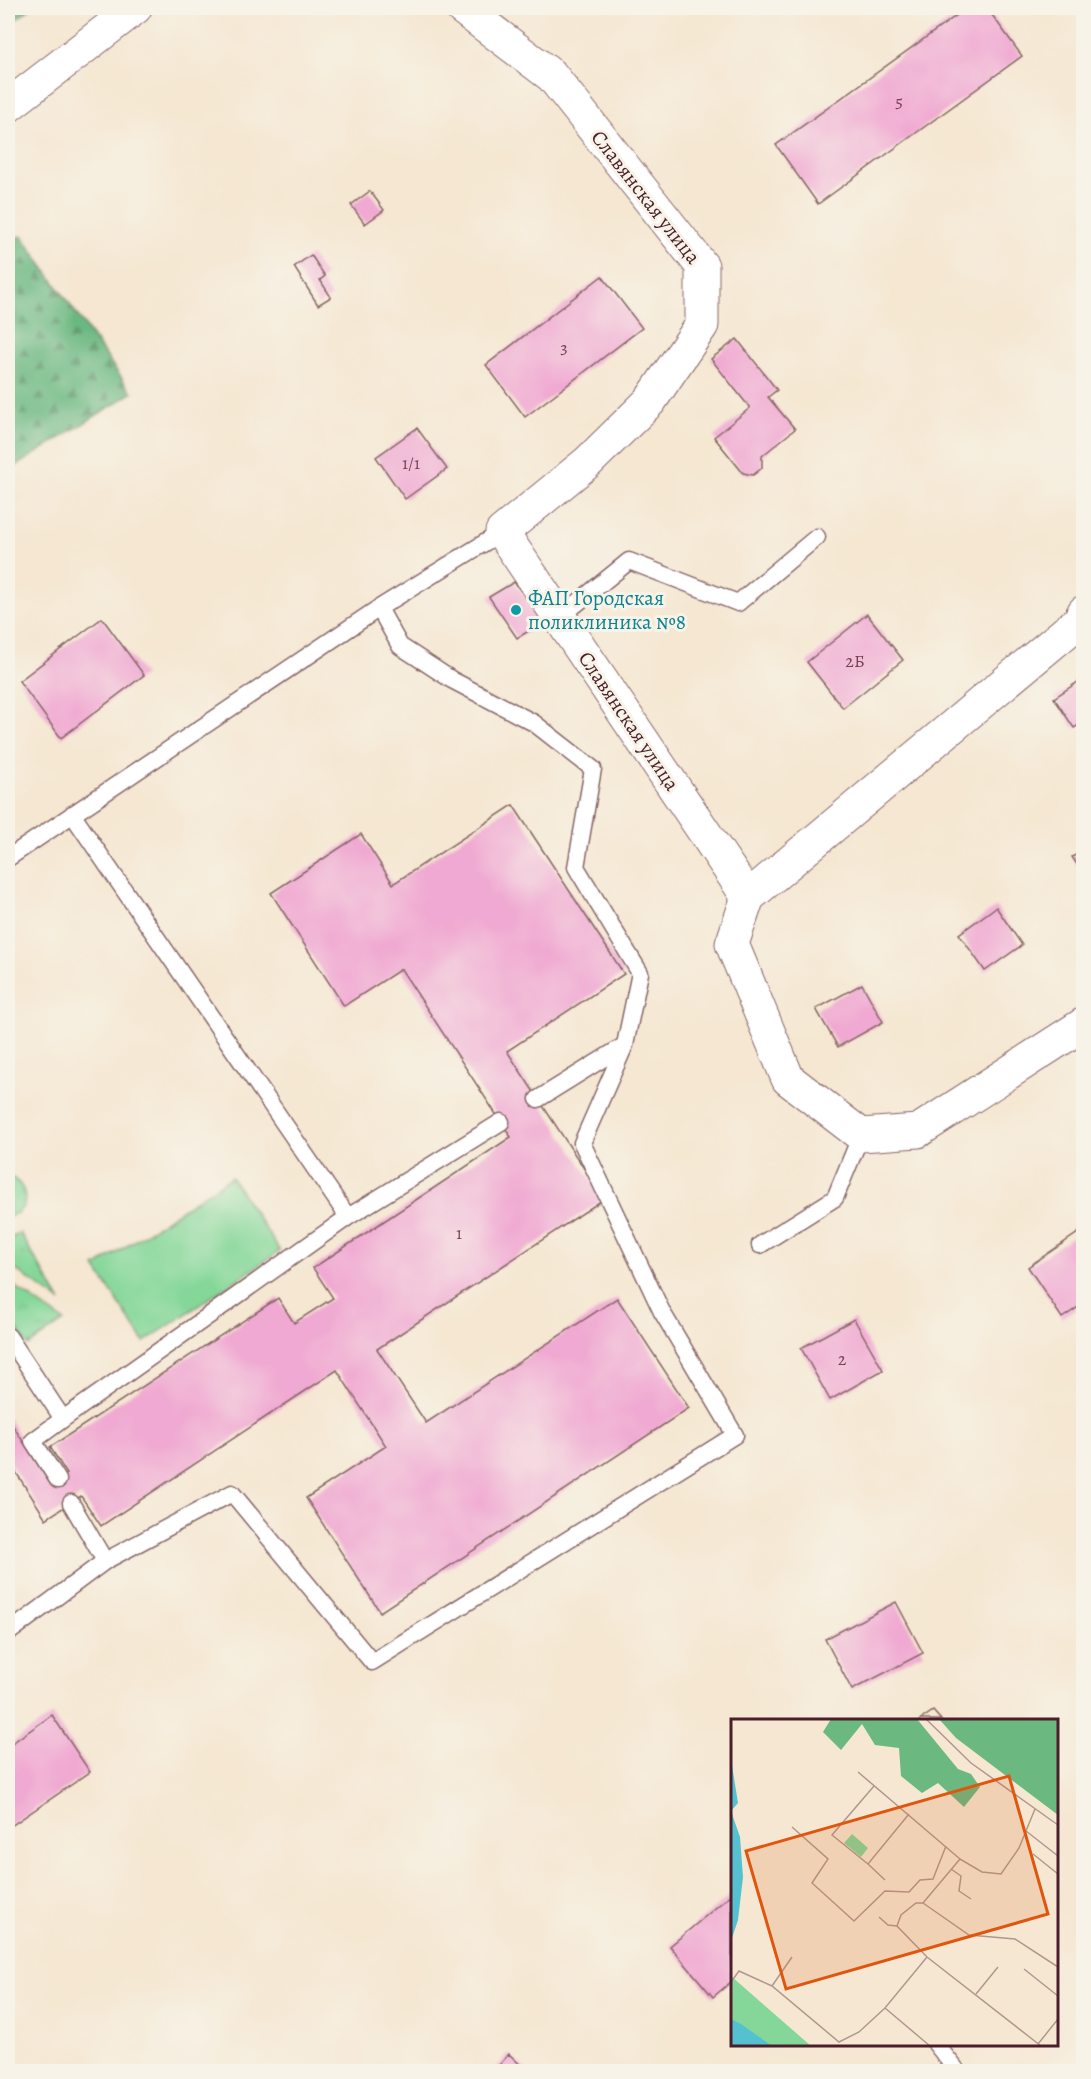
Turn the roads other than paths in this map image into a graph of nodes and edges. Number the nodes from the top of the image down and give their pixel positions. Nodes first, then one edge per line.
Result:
1 (135, 8) edge
2 (462, 8) edge
3 (8, 106) edge
4 (502, 532) junction
5 (817, 537) dead end
6 (379, 608) junction
7 (1083, 612) edge
8 (560, 617) junction
9 (72, 814) junction
10 (8, 858) edge
11 (748, 897) junction
12 (1083, 1024) edge
13 (625, 1045) junction
14 (538, 1099) dead end
15 (501, 1122) dead end
16 (861, 1136) junction
17 (348, 1217) junction
18 (760, 1245) dead end
19 (8, 1336) edge
20 (63, 1419) junction
21 (58, 1480) dead end
22 (71, 1503) dead end
23 (105, 1561) junction
24 (8, 1633) edge
25 (938, 2046) edge
26 (958, 2072) edge

1 - 3 street
2 - 4 street, Славянская улица
4 - 6 lane
4 - 8 street, Славянская улица
5 - 8 lane
6 - 9 lane
6 - 13 lane
7 - 11 street
8 - 11 street, Славянская улица
9 - 10 lane
9 - 17 lane
11 - 16 street
12 - 16 street
13 - 14 lane
13 - 23 lane
15 - 17 lane
16 - 18 lane
17 - 20 lane
19 - 20 lane
20 - 21 lane
22 - 23 lane
23 - 24 lane
25 - 26 lane

